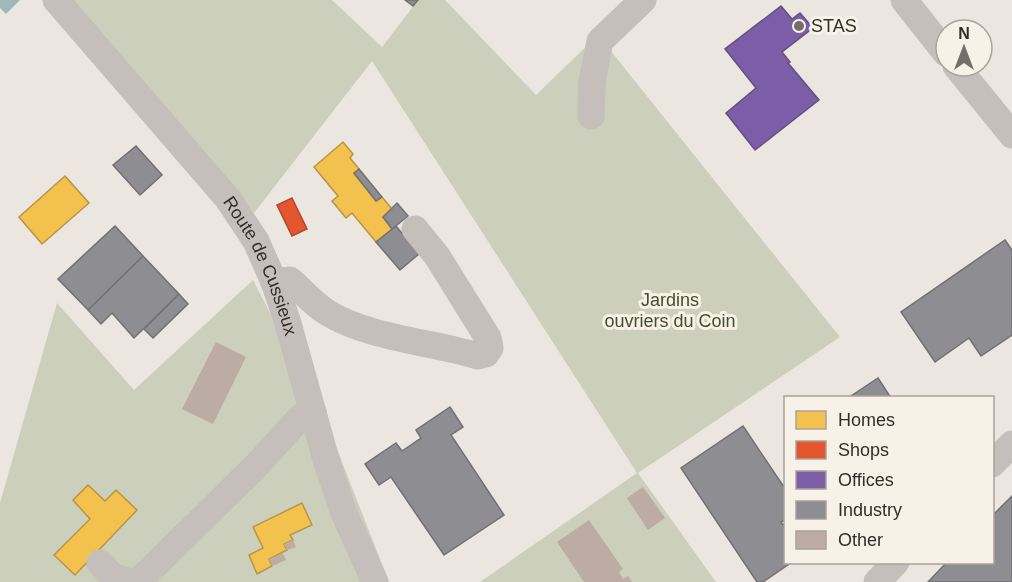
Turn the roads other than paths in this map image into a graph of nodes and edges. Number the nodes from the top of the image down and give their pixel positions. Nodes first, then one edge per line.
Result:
1 (56, 0) edge
2 (643, 0) edge
3 (904, 0) edge
4 (934, 38) edge
5 (966, 78) edge
6 (591, 116) dead end
7 (1012, 135) edge
8 (416, 229) dead end
9 (274, 282) junction
10 (313, 412) junction
11 (1012, 444) edge
12 (994, 463) edge
13 (100, 563) dead end
14 (894, 564) edge
15 (133, 582) edge
16 (375, 582) edge
17 (877, 582) edge

1 - 9 street, Route de Cussieux
2 - 6 street
3 - 4 street
5 - 7 street
8 - 9 street
9 - 10 street, Route de Cussieux
10 - 15 street
10 - 16 street, Route de Cussieux
11 - 12 street
13 - 15 street
14 - 17 street

